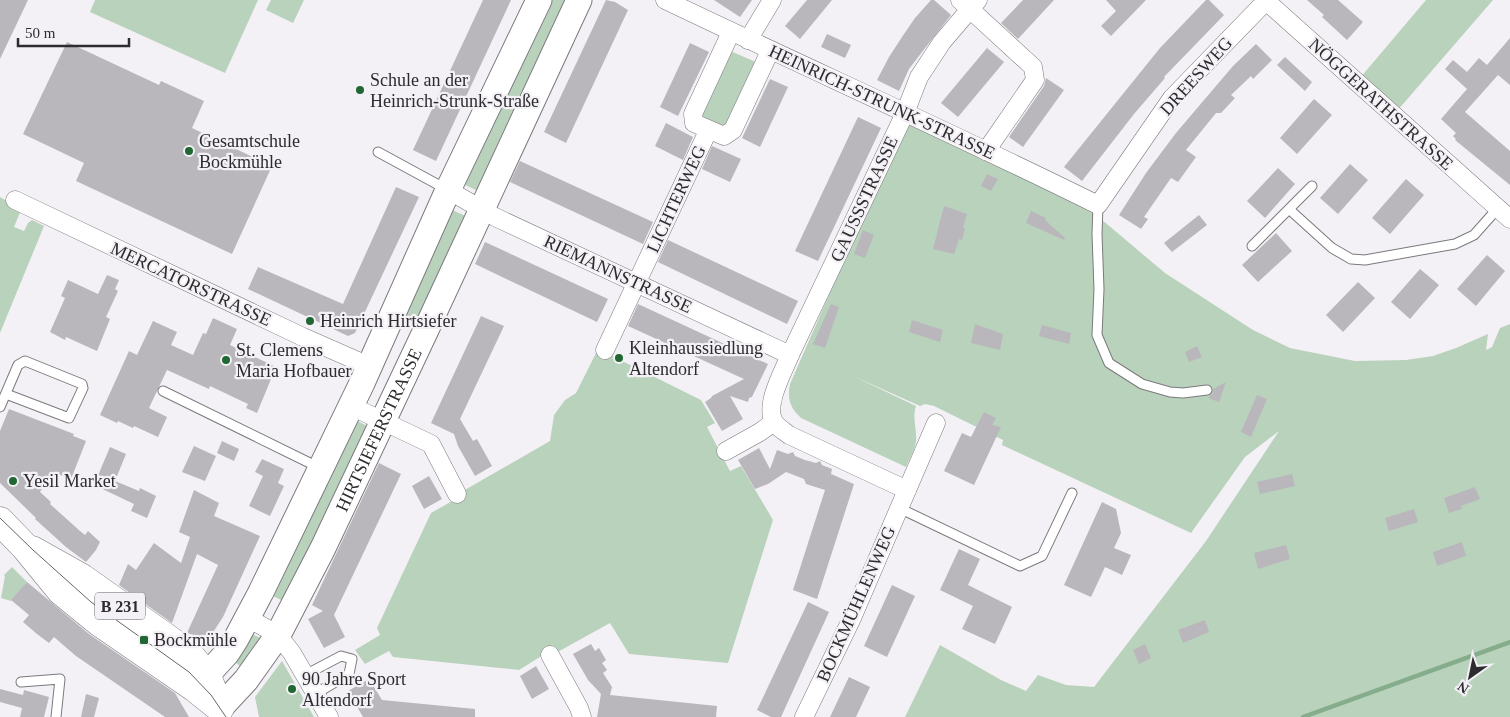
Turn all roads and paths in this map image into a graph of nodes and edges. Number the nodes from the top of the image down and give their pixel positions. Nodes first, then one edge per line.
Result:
1 (539, 0) edge
2 (579, 0) edge
3 (665, 0) edge
4 (772, 0) edge
5 (1266, 0) edge
6 (969, 3) edge
7 (731, 32) junction
8 (748, 40) junction
9 (770, 51) junction
10 (905, 113) junction
11 (708, 131) junction
12 (986, 151) junction
13 (378, 152) dead end
14 (1312, 186) dead end
15 (448, 190) junction
16 (15, 200) dead end
17 (1098, 205) junction
18 (482, 209) junction
19 (1290, 210) junction
20 (1504, 213) edge
21 (1252, 246) dead end
22 (637, 283) junction
23 (605, 350) dead end
24 (790, 354) junction
25 (369, 366) junction
26 (1207, 390) dead end
27 (163, 391) dead end
28 (6, 394) junction
29 (350, 406) junction
30 (0, 408) edge
31 (383, 421) junction
32 (774, 422) junction
33 (936, 423) dead end
34 (726, 451) dead end
35 (321, 468) junction
36 (907, 490) junction
37 (1072, 493) dead end
38 (457, 494) dead end
39 (899, 508) junction
40 (0, 521) edge
41 (25, 547) junction
42 (62, 577) dead end
43 (248, 618) junction
44 (278, 635) junction
45 (550, 655) dead end
46 (304, 675) junction
47 (198, 680) junction
48 (21, 682) dead end
49 (315, 694) junction
50 (222, 713) edge
51 (56, 717) edge
52 (329, 717) edge
53 (582, 717) edge
54 (804, 717) edge

1 - 15 main road, HIRTSIEFERSTRASSE
2 - 18 main road, HIRTSIEFERSTRASSE
3 - 7 street, HEINRICH-STRUNK-STRASSE
4 - 8 street
5 - 17 street, DREESWEG
5 - 20 street, NÖGGERATHSTRASSE
6 - 10 street, GAUSSSTRASSE
6 - 12 street
7 - 8 street, HEINRICH-STRUNK-STRASSE
7 - 11 street, LICHTERWEG
8 - 9 street, HEINRICH-STRUNK-STRASSE
9 - 10 street, HEINRICH-STRUNK-STRASSE
9 - 11 street, LICHTERWEG
10 - 12 street, HEINRICH-STRUNK-STRASSE
10 - 24 street, GAUSSSTRASSE
11 - 22 street, LICHTERWEG
12 - 17 street, HEINRICH-STRUNK-STRASSE
13 - 15 lane
14 - 19 lane
15 - 18 street, RIEMANNSTRASSE
15 - 25 main road, HIRTSIEFERSTRASSE
16 - 25 street, MERCATORSTRASSE
17 - 26 lane
18 - 22 street, RIEMANNSTRASSE
18 - 31 main road, HIRTSIEFERSTRASSE
19 - 20 lane, NÖGGERATHSTRASSE
19 - 21 lane
22 - 23 street, LICHTERWEG
22 - 24 street, RIEMANNSTRASSE
24 - 32 street, GAUSSSTRASSE
25 - 29 main road, HIRTSIEFERSTRASSE
27 - 35 lane
28 - 28 lane
28 - 30 lane
29 - 31 street
29 - 35 main road, HIRTSIEFERSTRASSE
31 - 38 street
31 - 44 main road, HIRTSIEFERSTRASSE
32 - 34 street
32 - 36 street
33 - 36 street, BOCKMÜHLENWEG
35 - 43 main road, HIRTSIEFERSTRASSE
36 - 39 street, BOCKMÜHLENWEG
37 - 39 lane
39 - 54 street, BOCKMÜHLENWEG
40 - 41 main road, B 231
41 - 42 lane
41 - 47 main road, B 231
43 - 44 street
43 - 47 main road, HIRTSIEFERSTRASSE
44 - 46 street
44 - 50 main road, HIRTSIEFERSTRASSE
45 - 53 street
46 - 49 street
46 - 49 lane
47 - 50 main road, B 231
48 - 51 lane
49 - 52 street

